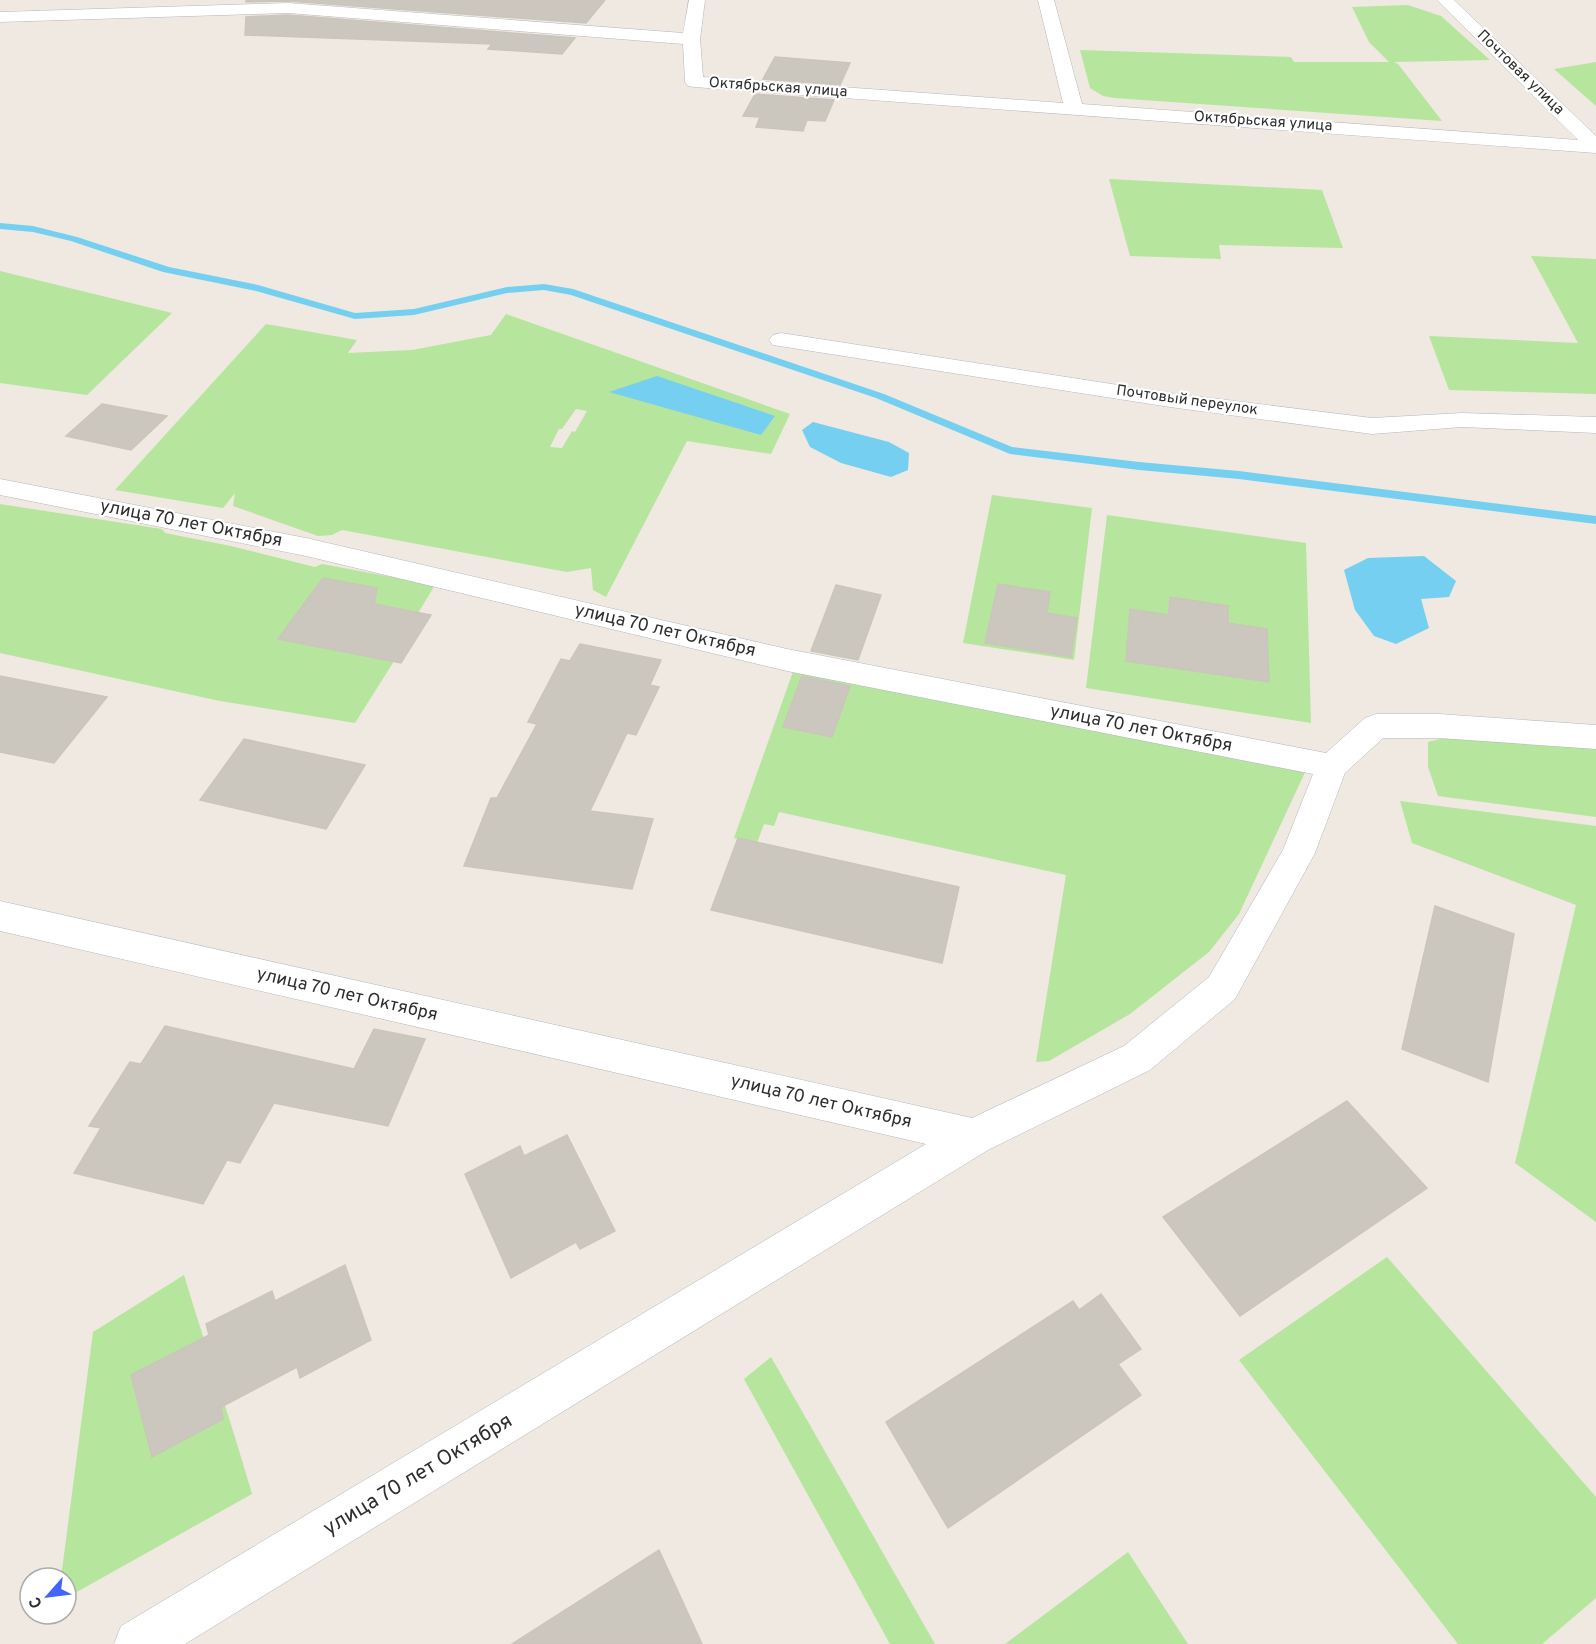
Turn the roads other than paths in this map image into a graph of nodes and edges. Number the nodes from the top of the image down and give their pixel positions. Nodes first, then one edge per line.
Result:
1 (697, 0) edge
2 (1046, 0) edge
3 (1445, 0) edge
4 (0, 17) edge
5 (692, 39) junction
6 (1074, 108) junction
7 (1596, 147) edge
8 (781, 340) dead end
9 (1596, 425) edge
10 (0, 488) edge
11 (1596, 737) edge
12 (1332, 766) junction
13 (0, 916) edge
14 (974, 1137) junction
15 (139, 1644) edge

1 - 5 street
2 - 6 street
3 - 7 street, Почтовая улица
4 - 5 street
5 - 6 street, Октябрьская улица
6 - 7 street, Октябрьская улица
8 - 9 street, Почтовый переулок
10 - 12 street, улица 70 лет Октября
11 - 12 street, улица 70 лет Октября
12 - 14 street, улица 70 лет Октября
13 - 14 street, улица 70 лет Октября
14 - 15 street, улица 70 лет Октября

